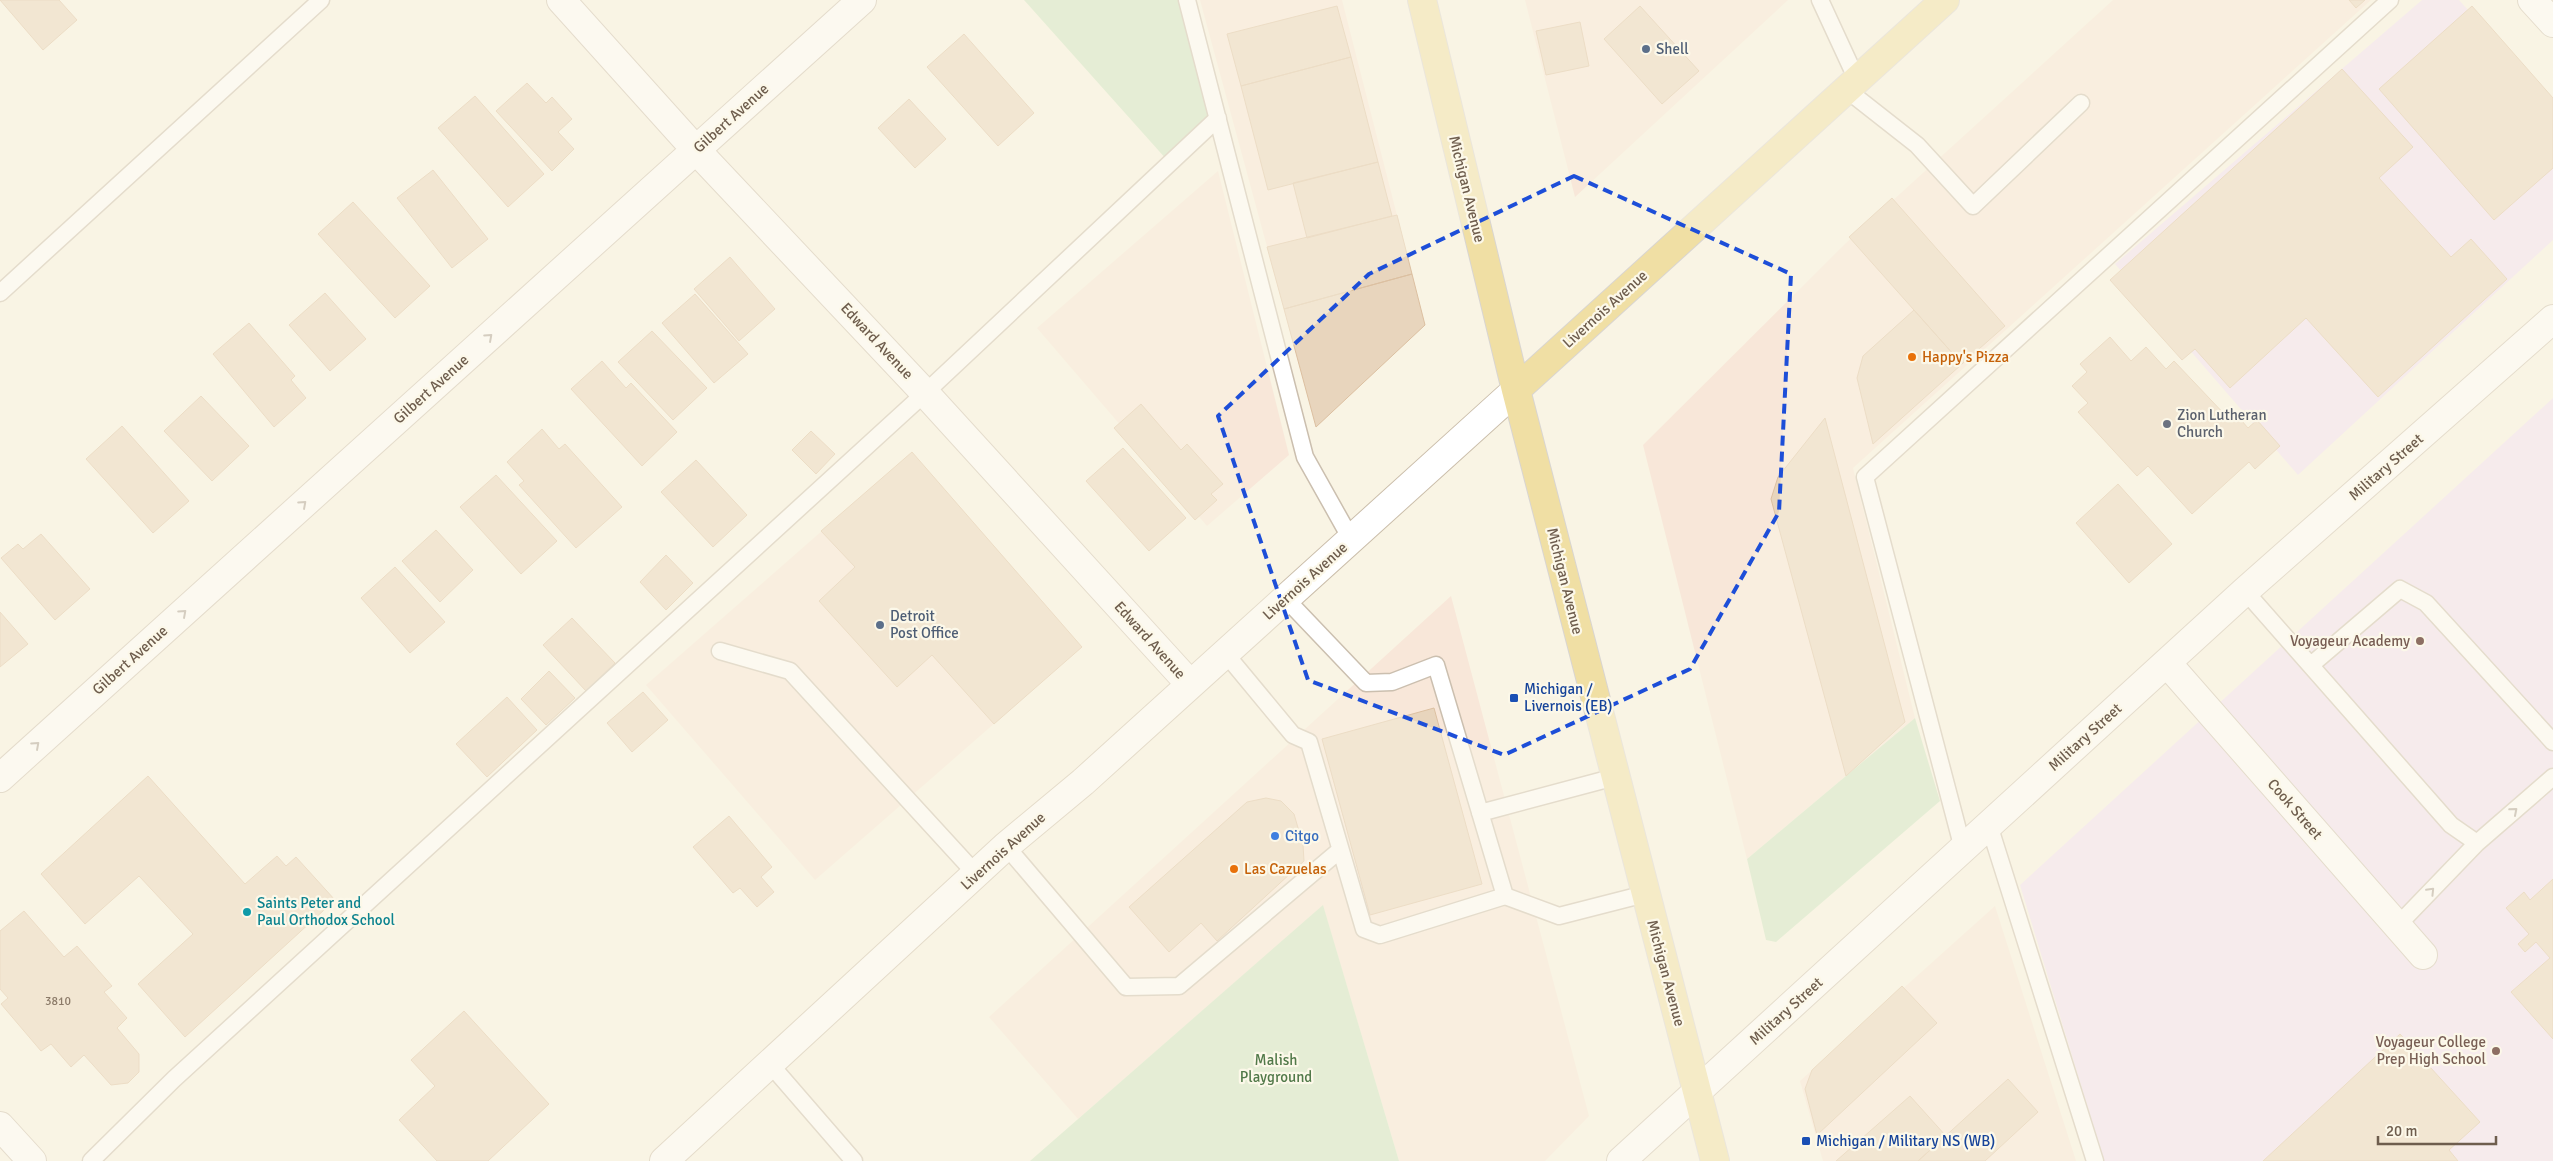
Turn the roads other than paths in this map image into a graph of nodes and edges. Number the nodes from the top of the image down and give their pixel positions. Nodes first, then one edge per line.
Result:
1 (320, 0) edge
2 (560, 0) edge
3 (862, 0) edge
4 (1187, 0) edge
5 (1422, 0) edge
6 (1820, 0) edge
7 (1945, 0) edge
8 (2390, 0) edge
9 (2532, 0) edge
10 (2553, 23) edge
11 (1852, 85) junction
12 (2081, 103) dead end
13 (1218, 118) junction
14 (696, 150) junction
15 (0, 293) edge
16 (2553, 319) edge
17 (1516, 390) junction
18 (925, 393) junction
19 (1351, 539) junction
20 (2245, 591) junction
21 (1285, 598) junction
22 (720, 651) dead end
23 (1225, 653) junction
24 (2167, 663) junction
25 (2311, 666) junction
26 (1190, 684) junction
27 (2553, 742) edge
28 (1615, 777) junction
29 (2553, 777) edge
30 (0, 778) edge
31 (1480, 813) junction
32 (1989, 825) junction
33 (2477, 843) junction
34 (1006, 846) junction
35 (1963, 849) junction
36 (1340, 850) junction
37 (976, 874) junction
38 (1645, 894) junction
39 (1506, 896) junction
40 (2397, 926) junction
41 (2424, 955) dead end
42 (770, 1064) junction
43 (1697, 1092) junction
44 (0, 1126) edge
45 (32, 1161) edge
46 (92, 1161) edge
47 (664, 1161) edge
48 (854, 1161) edge
49 (1621, 1161) edge
50 (1715, 1161) edge
51 (2095, 1161) edge

1 - 15 lane
2 - 14 street, Edward Avenue
3 - 14 street, Gilbert Avenue
4 - 13 lane
5 - 17 main road, Michigan Avenue
6 - 11 lane
7 - 11 main road, Livernois Avenue
8 - 35 lane
9 - 10 street
11 - 12 lane
11 - 17 main road, Livernois Avenue
13 - 18 lane
13 - 19 lane
14 - 18 street, Edward Avenue
30 -> 14 street, Gilbert Avenue
16 - 20 street, Military Street
17 - 19 street, Livernois Avenue
17 - 28 main road, Michigan Avenue
18 - 26 street, Edward Avenue
18 - 46 lane
19 - 21 street, Livernois Avenue
20 - 24 street, Military Street
20 - 25 lane
21 - 23 street, Livernois Avenue
21 - 31 lane
22 - 37 lane
23 - 26 street, Livernois Avenue
23 - 36 lane
24 - 32 street, Military Street
24 - 40 street, Cook Street
25 - 27 lane
25 - 33 lane
26 - 34 street, Livernois Avenue
28 - 31 lane
28 - 38 main road, Michigan Avenue
33 -> 29 lane
31 - 39 lane
32 - 35 street, Military Street
32 - 51 lane
40 -> 33 lane
34 - 36 lane
34 - 37 street, Livernois Avenue
35 - 43 street, Military Street
36 - 39 lane
37 - 42 street, Livernois Avenue
38 - 39 lane
38 - 43 main road, Michigan Avenue
40 - 41 street, Cook Street
42 - 47 street, Livernois Avenue
42 - 48 lane
43 - 49 street, Military Street
43 - 50 main road, Michigan Avenue
44 - 45 street

